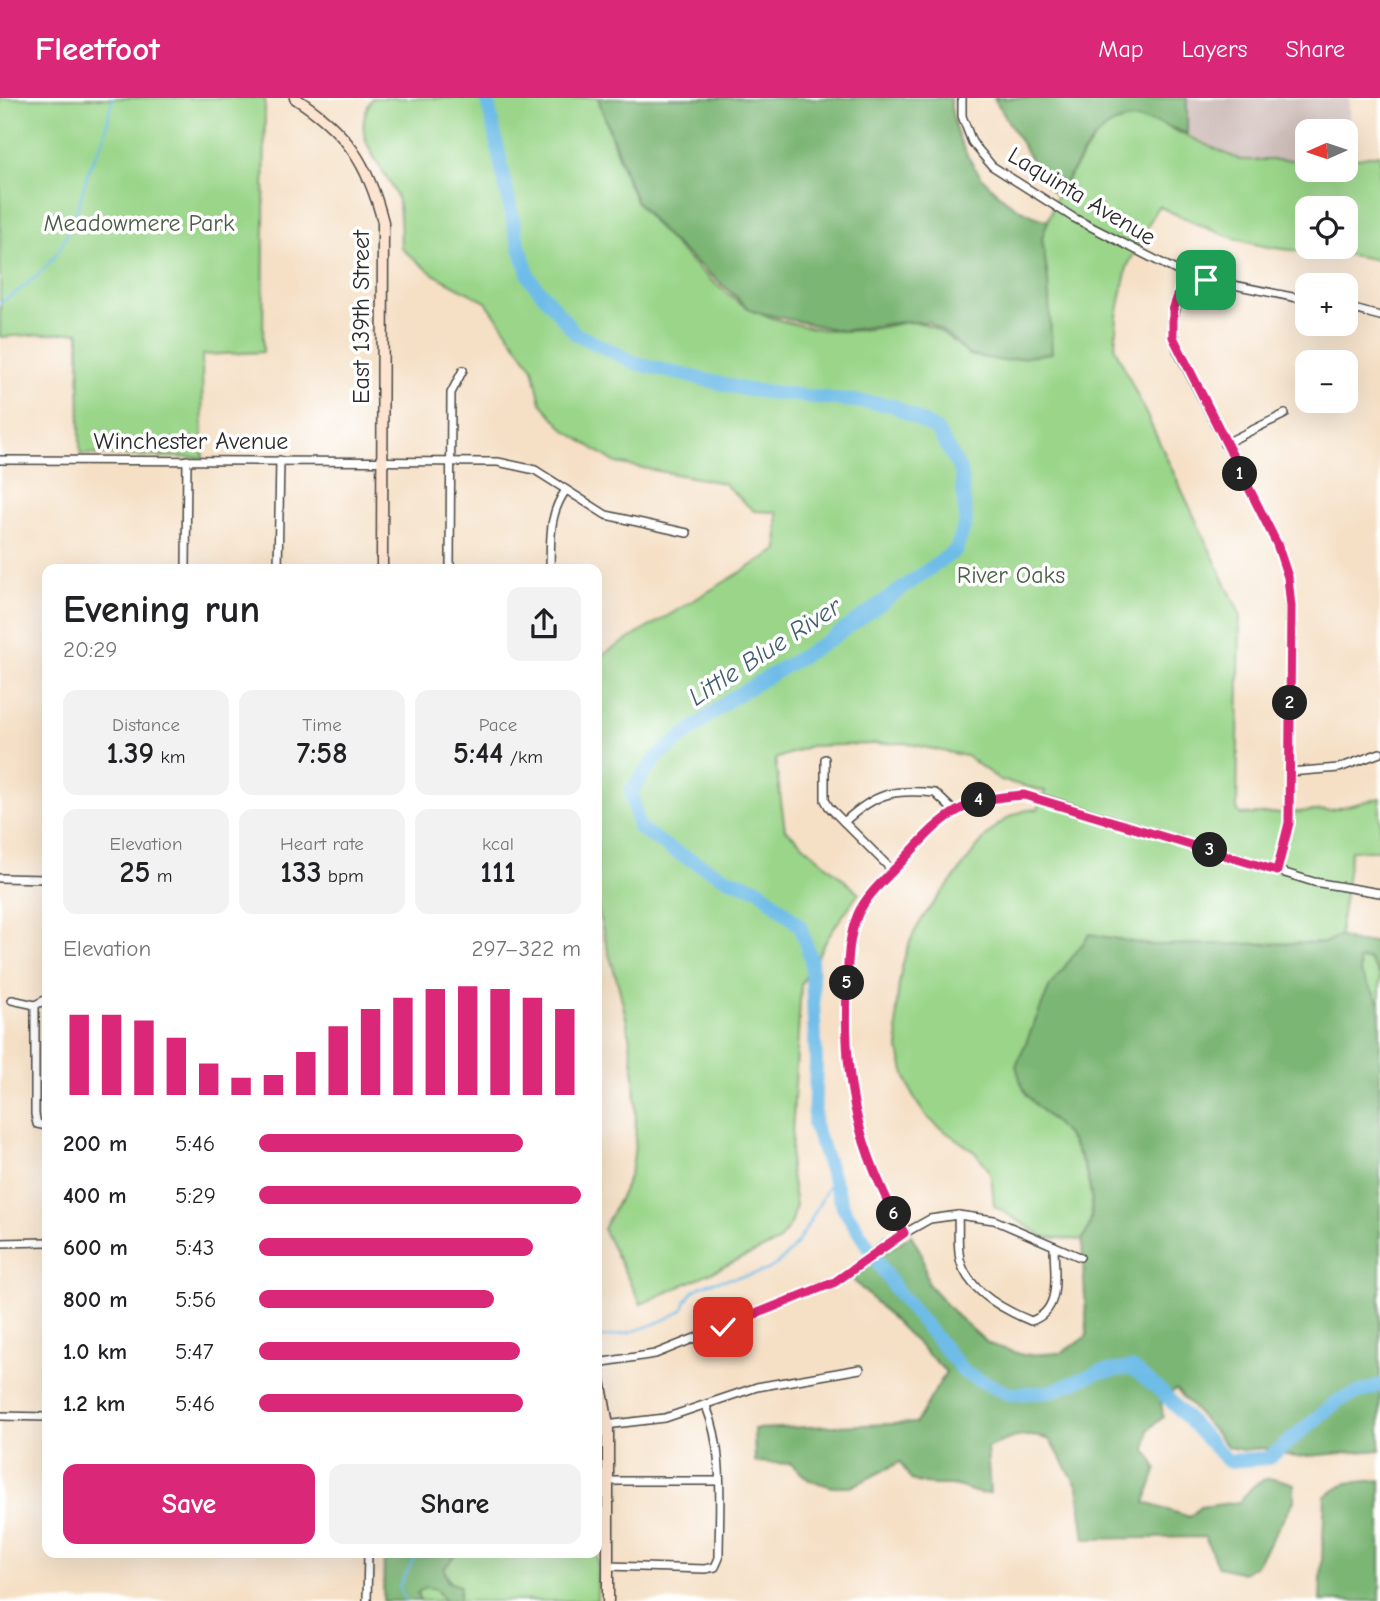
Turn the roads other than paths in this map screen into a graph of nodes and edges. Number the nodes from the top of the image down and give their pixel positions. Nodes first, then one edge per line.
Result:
1 (295, 98) edge
2 (962, 98) edge
3 (1185, 275) junction
4 (1295, 298) edge
5 (1358, 310) edge
6 (1380, 316) edge
7 (463, 370) dead end
8 (1285, 414) dead end
9 (1224, 444) junction
10 (0, 460) edge
11 (187, 460) junction
12 (280, 460) junction
13 (383, 460) junction
14 (451, 461) junction
15 (566, 490) junction
16 (687, 533) dead end
17 (186, 564) edge
18 (278, 564) edge
19 (382, 564) edge
20 (450, 564) edge
21 (550, 564) edge
22 (1380, 753) edge
23 (825, 759) dead end
24 (1289, 772) junction
25 (954, 811) junction
26 (844, 822) junction
27 (893, 871) junction
28 (1277, 871) junction
29 (0, 878) edge
30 (42, 879) edge
31 (1380, 893) edge
32 (12, 1000) dead end
33 (42, 1002) edge
34 (35, 1005) junction
35 (42, 1125) edge
36 (958, 1215) junction
37 (904, 1233) junction
38 (42, 1242) edge
39 (0, 1243) edge
40 (1054, 1246) junction
41 (1080, 1256) dead end
42 (602, 1362) edge
43 (860, 1369) dead end
44 (706, 1406) junction
45 (0, 1416) edge
46 (42, 1417) edge
47 (603, 1426) edge
48 (609, 1480) junction
49 (718, 1481) junction
50 (603, 1519) edge
51 (368, 1558) edge
52 (608, 1566) junction
53 (368, 1601) edge
54 (608, 1601) edge

1 - 13 street, East 139th Street
2 - 3 street, Laquinta Avenue
3 - 4 street, Laquinta Avenue
3 - 9 street
5 - 6 street
7 - 14 street
8 - 9 street
9 - 24 street
10 - 11 street, Winchester Avenue
11 - 12 street, Winchester Avenue
11 - 17 street
12 - 13 street, Winchester Avenue
12 - 18 street
13 - 14 street, Winchester Avenue
13 - 19 street, East 139th Street
14 - 15 street, Winchester Avenue
14 - 20 street
15 - 16 street, Winchester Avenue
15 - 21 street
22 - 24 street
23 - 26 street
24 - 28 street
25 - 26 street
25 - 27 street
25 - 28 street
26 - 27 street
27 - 37 street
28 - 31 street
29 - 30 street
32 - 34 street
33 - 34 street
34 - 35 street
36 - 37 street
36 - 40 street
36 - 40 street
37 - 42 street
38 - 39 street
40 - 41 street
43 - 44 street
44 - 47 street
44 - 49 street
45 - 46 street
47 - 48 street
48 - 49 street
48 - 50 street
49 - 52 street
50 - 52 street
51 - 53 street
52 - 54 street

